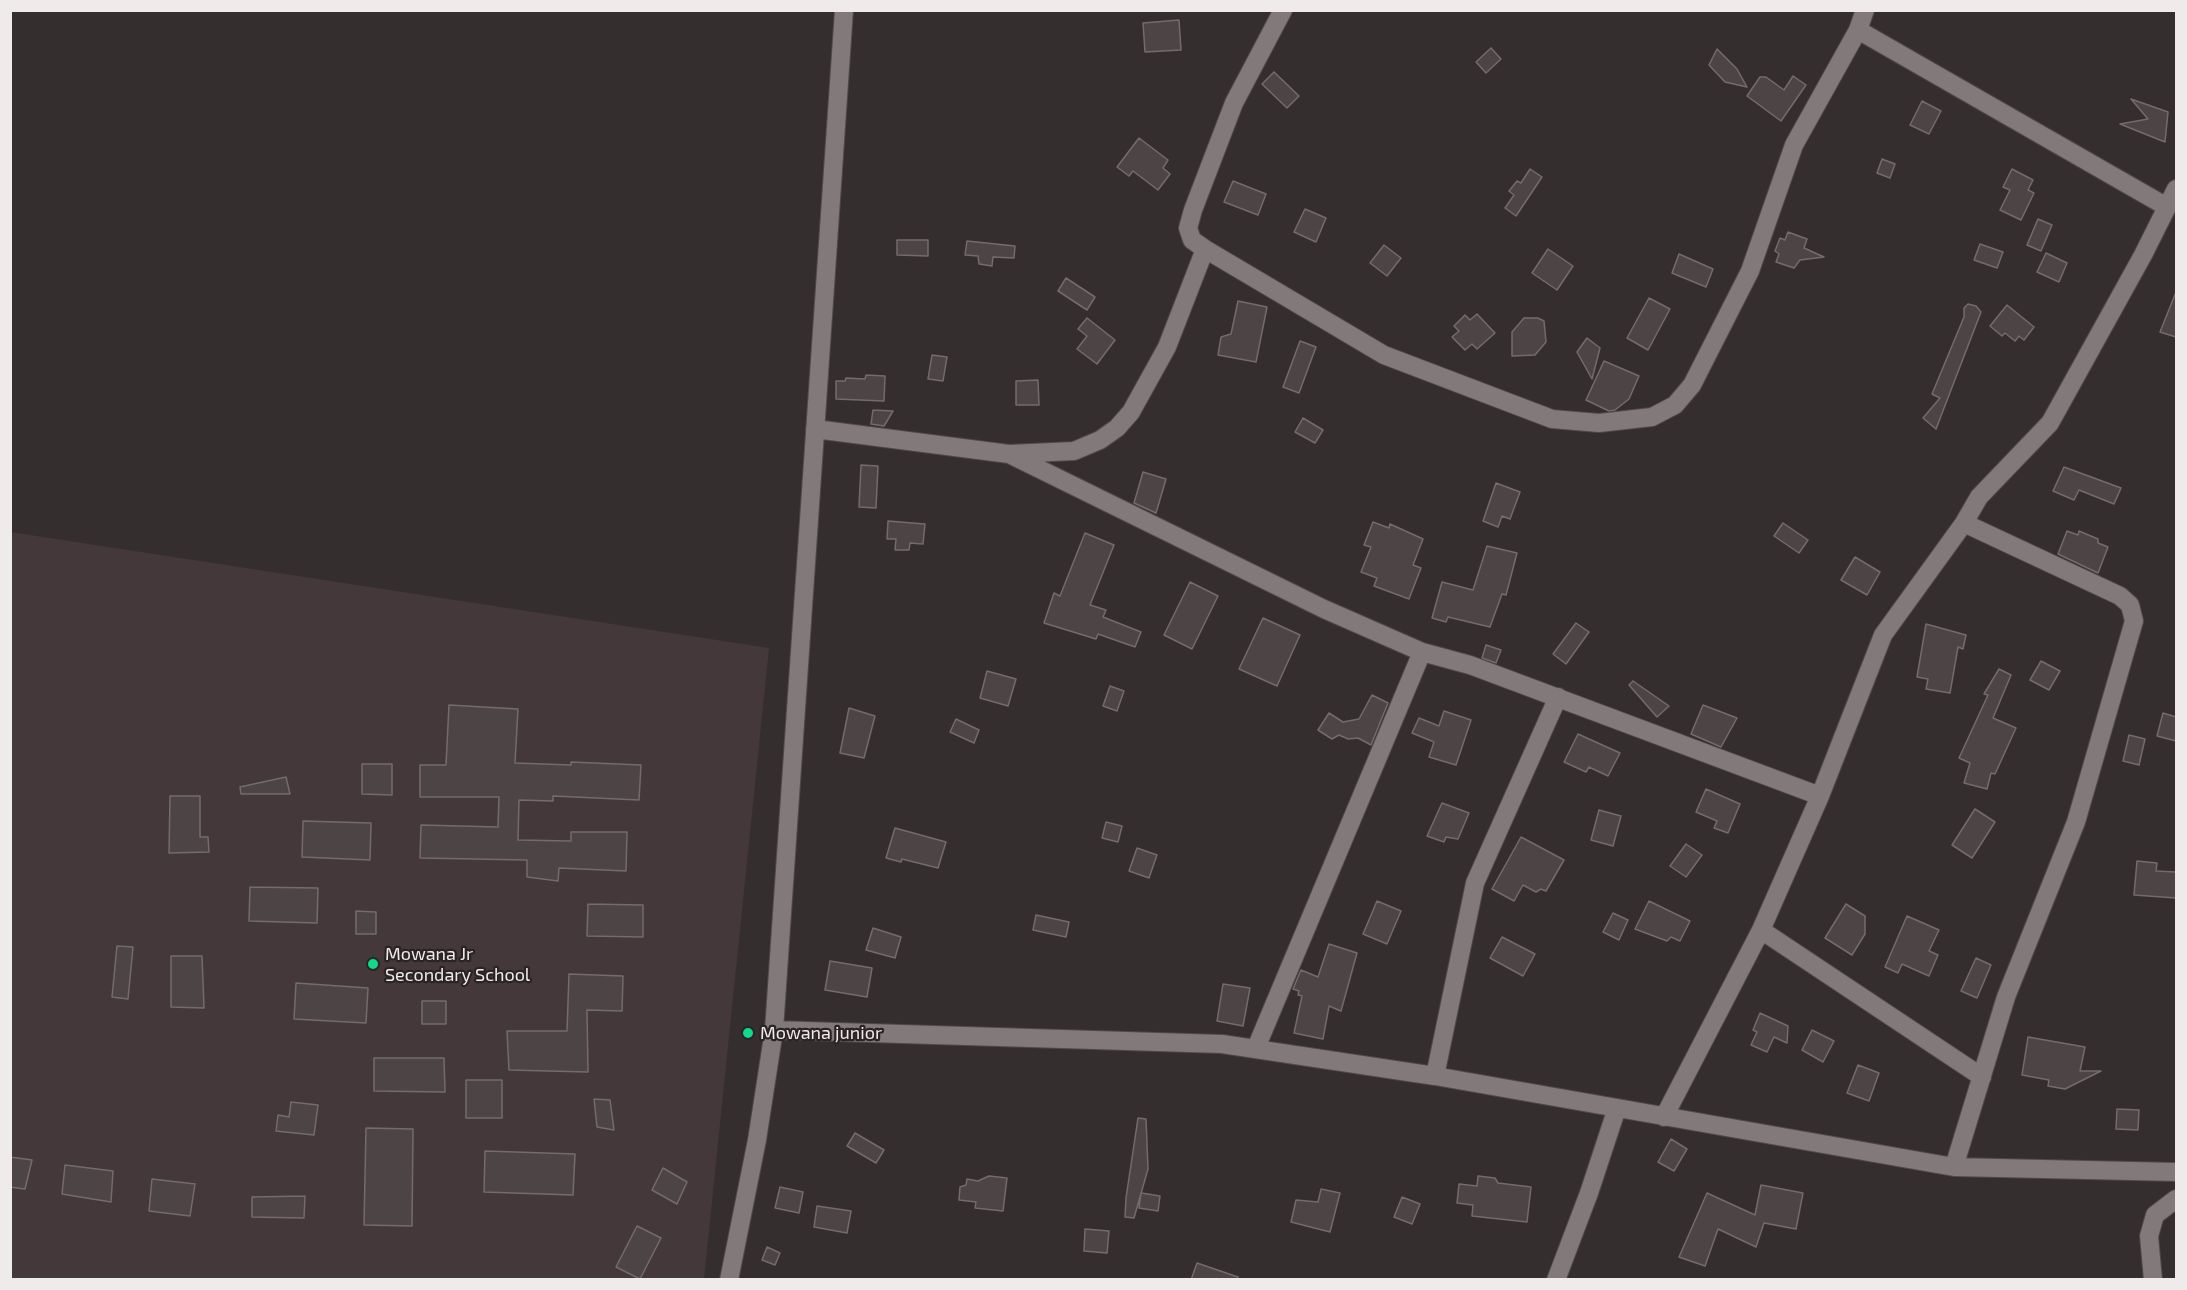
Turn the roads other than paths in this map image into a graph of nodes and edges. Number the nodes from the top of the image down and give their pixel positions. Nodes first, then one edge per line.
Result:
1 (844, 10) edge
2 (1283, 10) edge
3 (1865, 10) edge
4 (1858, 30) junction
5 (2176, 189) edge
6 (2167, 207) junction
7 (1205, 249) junction
8 (815, 429) junction
9 (1009, 454) junction
10 (1964, 524) junction
11 (1422, 652) junction
12 (1558, 697) junction
13 (1820, 796) junction
14 (1761, 930) junction
15 (774, 1030) junction
16 (1256, 1048) junction
17 (1435, 1076) junction
18 (1982, 1077) junction
19 (1617, 1108) junction
20 (1664, 1117) junction
21 (1954, 1167) junction
22 (2176, 1172) edge
23 (2176, 1199) edge
24 (729, 1280) edge
25 (1556, 1280) edge
26 (2153, 1280) edge

1 - 8 street
2 - 7 street
3 - 4 street
4 - 6 street
4 - 7 street
5 - 6 street
6 - 10 street
7 - 9 street
8 - 9 street
8 - 15 street
9 - 11 street
10 - 13 street
10 - 18 street
11 - 12 street
11 - 16 street
12 - 13 street
12 - 17 street
13 - 14 street
14 - 18 street
14 - 20 street
15 - 16 street
15 - 24 street
16 - 17 street
17 - 19 street
18 - 21 street
19 - 20 street
19 - 25 street
20 - 21 street
21 - 22 street
23 - 26 street

